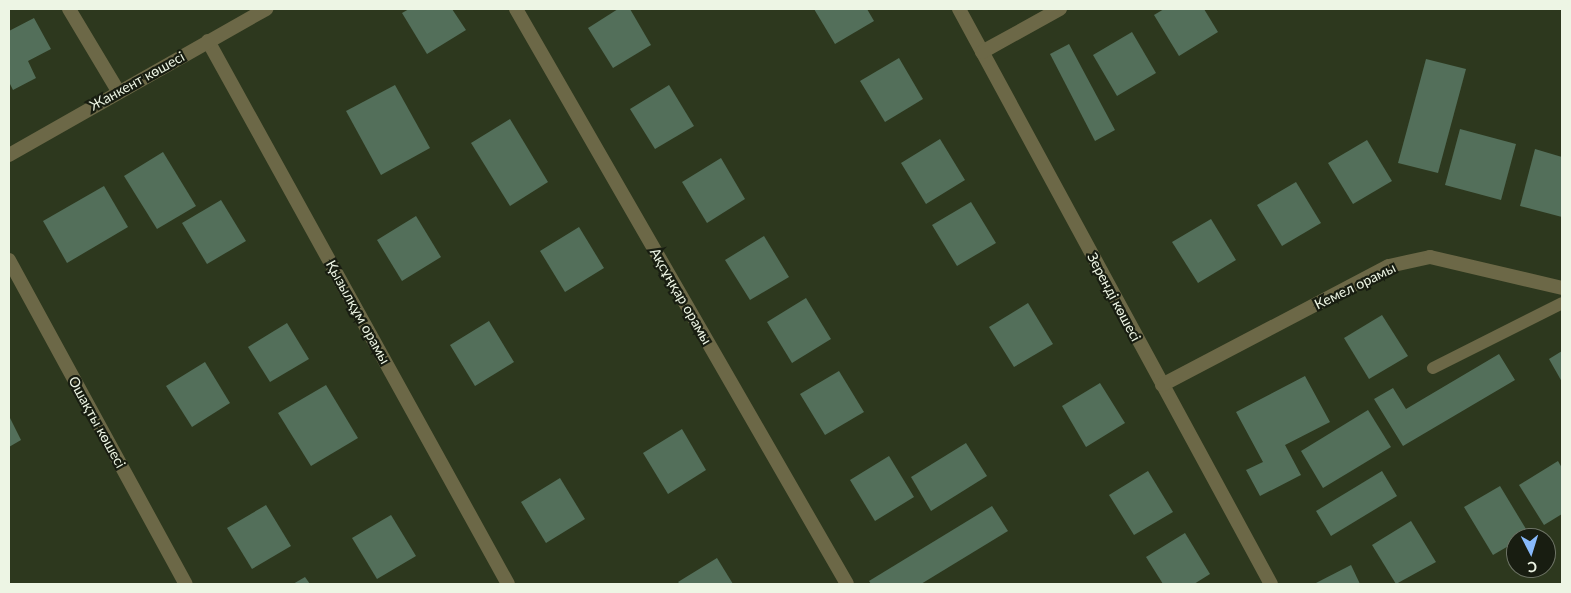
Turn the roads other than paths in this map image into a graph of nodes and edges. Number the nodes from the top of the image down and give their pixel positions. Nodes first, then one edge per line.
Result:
1 (69, 9) edge
2 (266, 9) edge
3 (516, 9) edge
4 (959, 9) edge
5 (1060, 9) edge
6 (208, 41) junction
7 (982, 52) junction
8 (118, 91) junction
9 (9, 154) edge
10 (9, 260) edge
11 (1562, 288) edge
12 (1562, 303) edge
13 (1433, 368) dead end
14 (1162, 385) junction
15 (186, 584) edge
16 (508, 584) edge
17 (846, 584) edge
18 (1271, 584) edge

1 - 8 street
2 - 6 street, Жанкент көшесі
3 - 17 street, Ақсұңқар орамы
4 - 7 street, Зеренді көшесі
5 - 7 street
6 - 8 street, Жанкент көшесі
6 - 16 street, Қызылқұм орамы
7 - 14 street, Зеренді көшесі
8 - 9 street, Жанкент көшесі
10 - 15 street, Ошақты көшесі
11 - 14 street, Кемел орамы
12 - 13 lane
14 - 18 street, Зеренді көшесі

